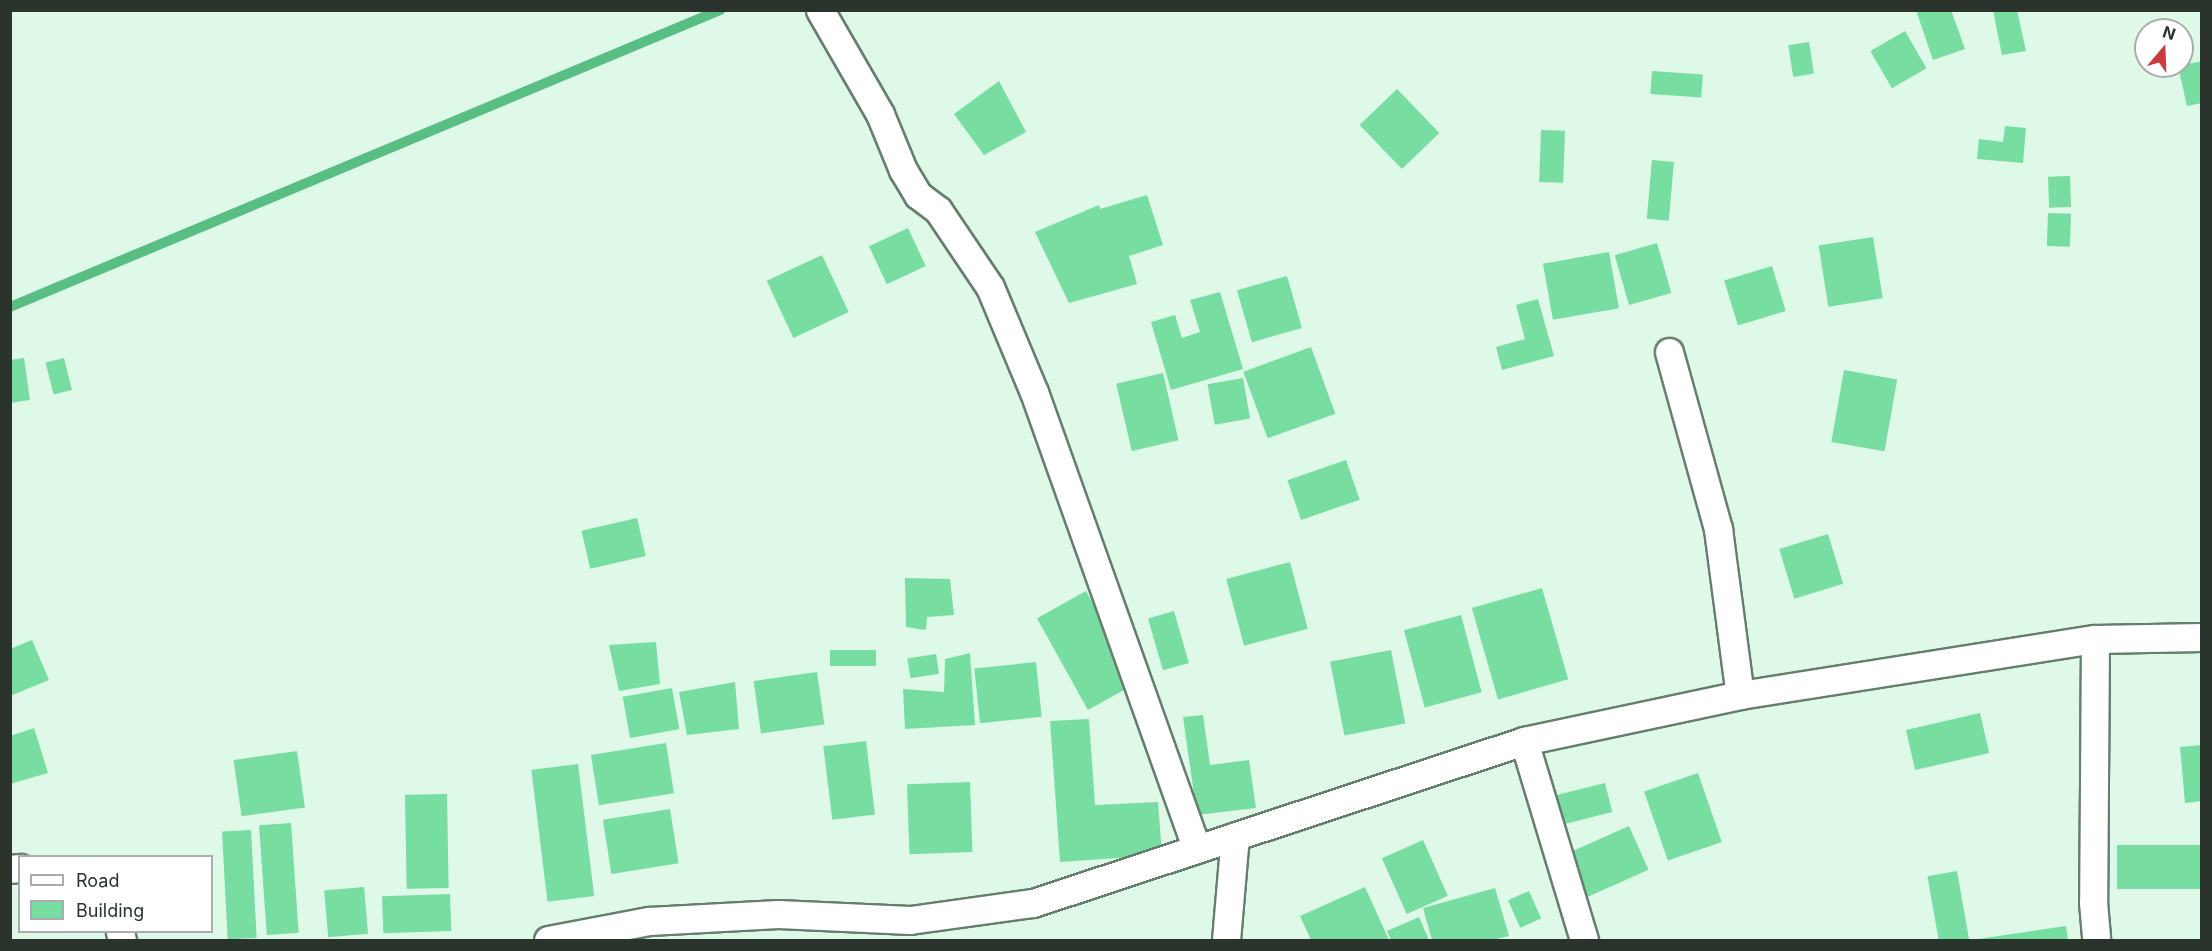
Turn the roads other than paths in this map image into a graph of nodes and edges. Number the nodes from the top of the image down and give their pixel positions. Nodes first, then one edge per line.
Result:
1 (820, 10) edge
2 (1669, 352) dead end
3 (2202, 637) edge
4 (2095, 639) junction
5 (1740, 695) junction
6 (1524, 741) junction
7 (1235, 836) junction
8 (1197, 849) junction
9 (548, 940) edge
10 (1226, 940) edge
11 (1584, 940) edge
12 (2096, 940) edge

1 - 8 street
2 - 5 street
3 - 4 street
4 - 5 street
4 - 12 street
5 - 6 street
6 - 7 street
6 - 11 street
7 - 8 street
7 - 10 street
8 - 9 street

